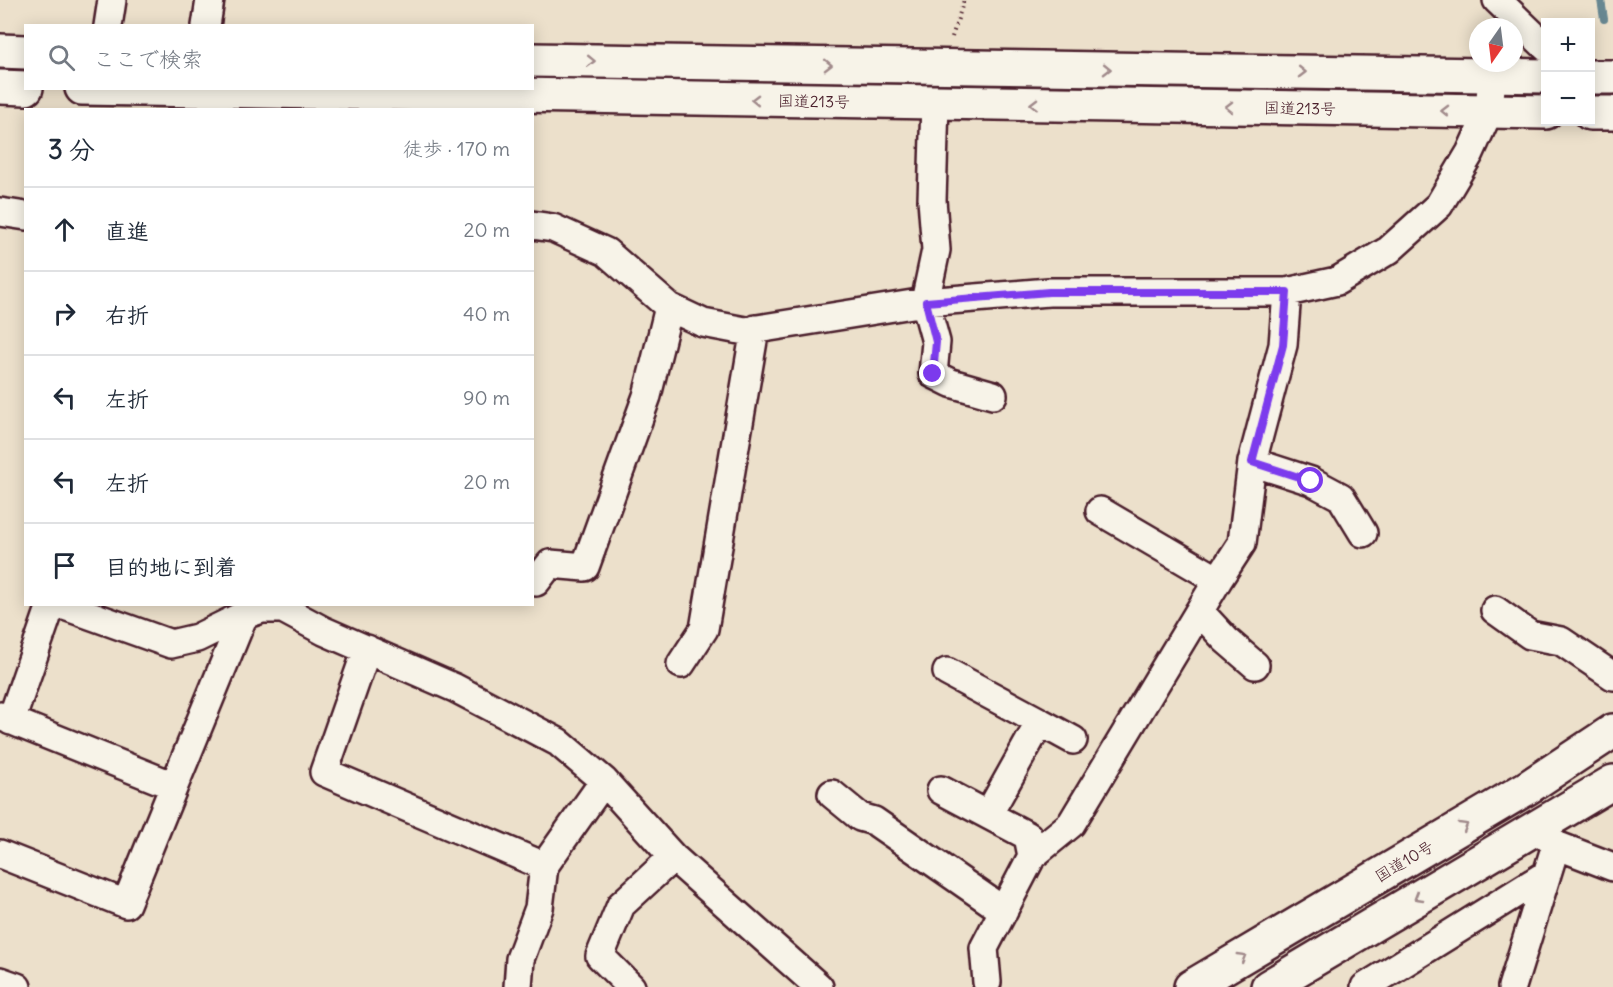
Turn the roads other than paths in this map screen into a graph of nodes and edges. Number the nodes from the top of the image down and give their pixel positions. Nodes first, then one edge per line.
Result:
1 (112, 0) edge
2 (210, 0) edge
3 (1497, 0) edge
4 (108, 24) edge
5 (206, 24) edge
6 (1541, 43) edge
7 (0, 51) edge
8 (24, 52) edge
9 (534, 60) edge
10 (1492, 75) junction
11 (1541, 76) edge
12 (1595, 77) edge
13 (1613, 77) edge
14 (0, 87) edge
15 (24, 88) edge
16 (196, 90) edge
17 (935, 103) junction
18 (1489, 111) junction
19 (1541, 112) edge
20 (1595, 113) edge
21 (1613, 113) edge
22 (0, 212) edge
23 (24, 216) edge
24 (534, 225) edge
25 (1287, 292) junction
26 (926, 302) junction
27 (669, 308) junction
28 (755, 329) junction
29 (993, 395) dead end
30 (1252, 462) junction
31 (1101, 511) dead end
32 (1363, 533) dead end
33 (1218, 580) junction
34 (534, 581) edge
35 (57, 606) edge
36 (65, 606) edge
37 (256, 609) edge
38 (1495, 610) dead end
39 (1200, 612) junction
40 (367, 649) junction
41 (681, 664) dead end
42 (1256, 666) dead end
43 (947, 672) dead end
44 (1613, 676) edge
45 (5, 718) edge
46 (1040, 722) junction
47 (1613, 731) edge
48 (1073, 740) dead end
49 (604, 781) junction
50 (1613, 782) edge
51 (174, 786) junction
52 (941, 790) dead end
53 (832, 794) dead end
54 (988, 815) junction
55 (1546, 836) junction
56 (0, 854) edge
57 (1032, 856) junction
58 (673, 857) junction
59 (544, 866) junction
60 (1613, 867) edge
61 (1547, 874) junction
62 (1004, 911) junction
63 (0, 981) edge
64 (987, 985) edge
65 (17, 987) edge
66 (518, 987) edge
67 (631, 987) edge
68 (819, 987) edge
69 (1191, 987) edge
70 (1268, 987) edge
71 (1365, 987) edge
72 (1512, 987) edge

1 - 4 street
2 - 5 street
3 - 6 street
7 - 8 highway
9 -> 10 highway
10 - 11 highway
10 - 18 street
12 - 13 highway
14 - 15 highway
17 -> 16 highway, 国道213号
18 -> 17 highway, 国道213号
17 - 26 street
18 - 19 highway, 国道213号
18 - 25 street
20 - 21 highway
22 - 23 street
24 - 27 street
25 - 26 street
25 - 30 street
26 - 28 street
26 - 29 street
27 - 28 street
27 - 34 street
28 - 41 street
30 - 32 street
30 - 33 street
31 - 33 street
33 - 39 street
35 - 45 street
36 - 37 street
37 - 40 street
37 - 51 street
38 - 44 street
39 - 42 street
39 - 57 street
40 - 49 street
40 - 59 street
43 - 46 street
45 - 51 street
46 - 48 street
46 - 54 street
69 -> 47 highway, 国道10号
49 - 58 street
49 - 59 street
50 - 55 highway
51 - 56 street
52 - 54 street
53 - 62 street
54 - 57 street
55 - 60 street
55 - 61 street
55 -> 70 highway
57 - 62 street
58 - 67 street
58 - 68 street
59 - 66 street
61 - 71 street
61 - 72 street
62 - 64 street
63 - 65 street

